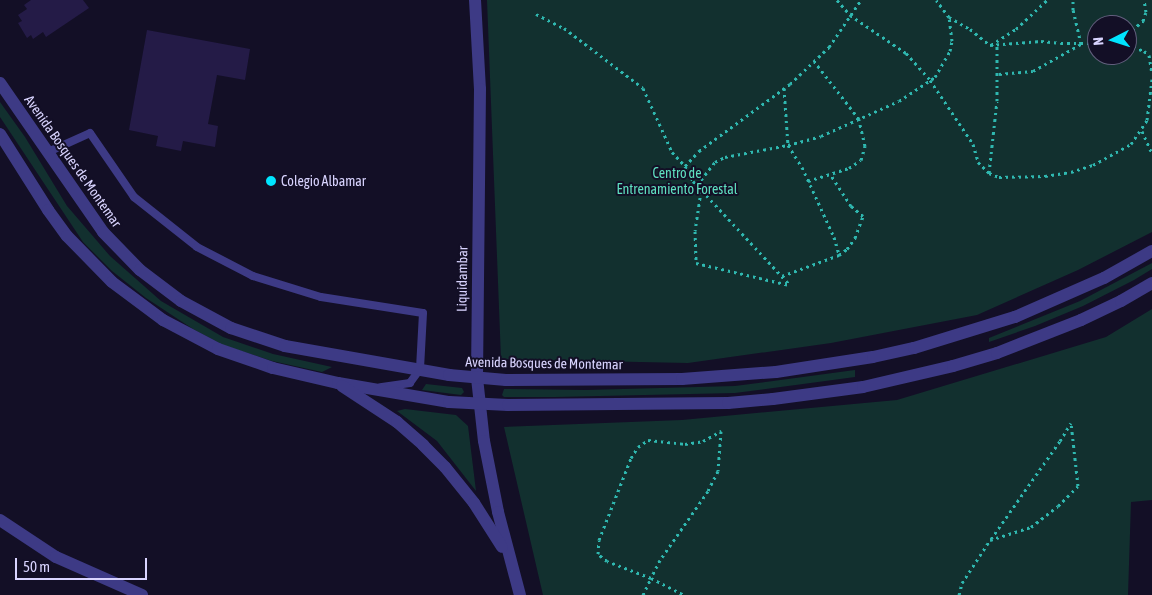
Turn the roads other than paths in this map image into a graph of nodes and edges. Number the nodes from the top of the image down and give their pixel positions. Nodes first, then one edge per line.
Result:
1 (475, 0) edge
2 (0, 83) edge
3 (0, 134) edge
4 (48, 152) junction
5 (1152, 252) edge
6 (1152, 283) edge
7 (420, 369) junction
8 (477, 378) junction
9 (338, 383) junction
10 (371, 388) junction
11 (480, 404) junction
12 (0, 520) edge
13 (508, 555) junction
14 (142, 595) edge
15 (520, 595) edge

1 - 8 street, Liquidambar
2 - 4 street, Avenida Bosques de Montemar
3 - 9 street
4 - 7 street, Avenida Bosques de Montemar
4 - 7 lane
5 - 8 street, Avenida Bosques de Montemar
6 - 11 street
7 - 8 street, Avenida Bosques de Montemar
7 - 10 lane
8 - 11 street, Liquidambar
9 - 10 street
9 - 13 street, Liquidambar
10 - 11 street
11 - 13 street, Liquidambar
12 - 14 street
13 - 15 street, Liquidambar

